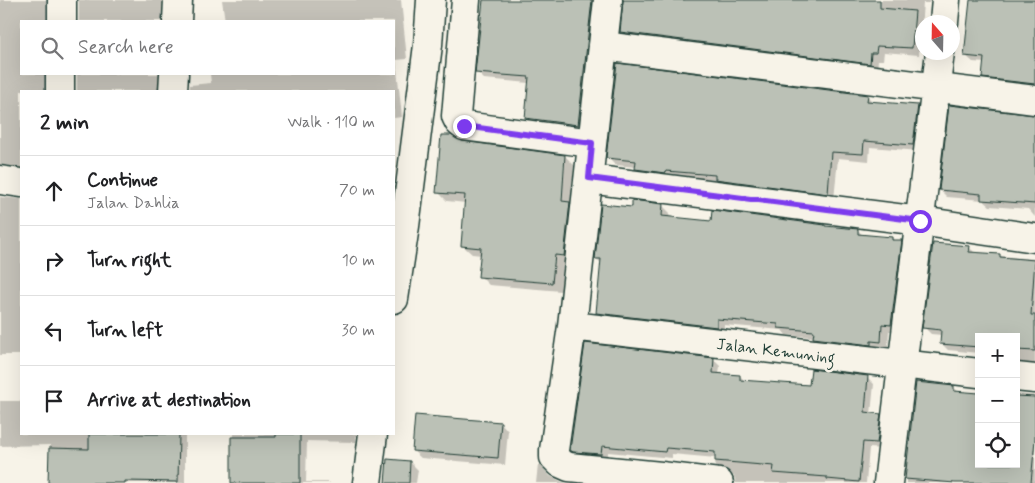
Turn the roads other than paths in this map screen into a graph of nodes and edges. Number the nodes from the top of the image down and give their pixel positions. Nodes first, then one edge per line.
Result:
1 (62, 0) edge
2 (178, 0) edge
3 (431, 0) edge
4 (466, 0) edge
5 (608, 0) edge
6 (946, 0) edge
7 (945, 15) edge
8 (62, 20) edge
9 (177, 20) edge
10 (603, 46) junction
11 (939, 60) edge
12 (60, 75) edge
13 (174, 75) edge
14 (936, 88) junction
15 (60, 90) edge
16 (174, 90) edge
17 (1035, 100) edge
18 (592, 143) junction
19 (589, 178) junction
20 (0, 180) edge
21 (20, 183) edge
22 (920, 221) junction
23 (1035, 238) edge
24 (395, 292) edge
25 (572, 326) junction
26 (902, 364) junction
27 (975, 373) edge
28 (1020, 378) edge
29 (1035, 380) edge
30 (373, 435) edge
31 (661, 479) edge
32 (367, 483) edge
33 (719, 483) edge
34 (888, 483) edge

1 - 8 street
2 - 9 street
3 - 24 street
4 - 18 street
5 - 10 street
6 - 7 street
10 - 14 street
10 - 18 street
11 - 14 street
12 - 15 street
13 - 16 street
14 - 17 street
14 - 22 street
18 - 19 street
19 - 22 street
19 - 25 street
20 - 21 street
22 - 23 street
22 - 26 street
25 - 26 street, Jalan Kemuning
25 - 31 street
26 - 27 street, Jalan Kemuning
26 - 34 street
28 - 29 street
30 - 32 street
31 - 33 street

